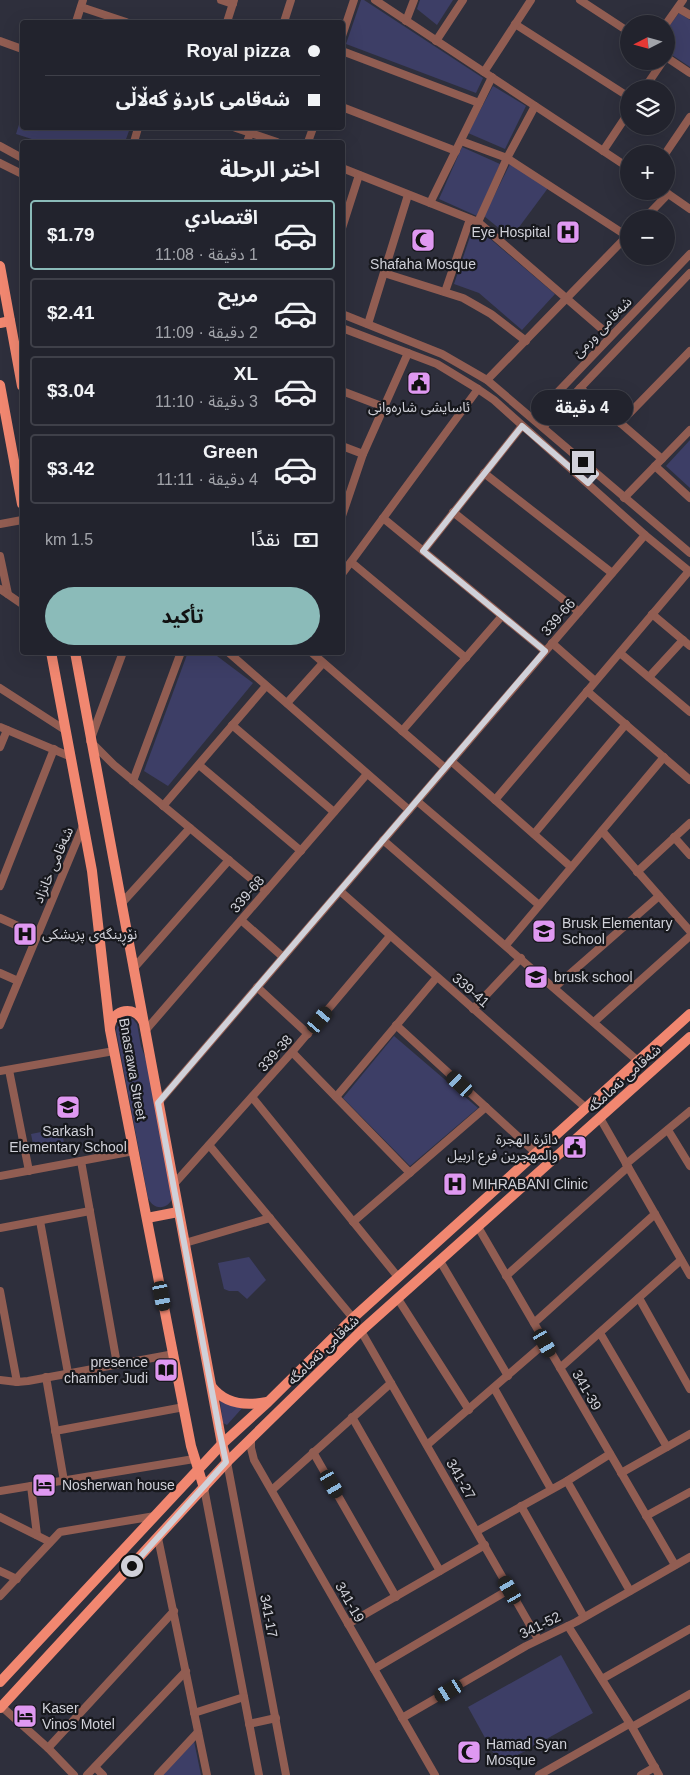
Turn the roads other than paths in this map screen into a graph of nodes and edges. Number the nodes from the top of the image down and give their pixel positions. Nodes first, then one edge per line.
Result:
1 (221, 0) edge
2 (291, 0) edge
3 (354, 0) edge
4 (375, 0) edge
5 (414, 0) edge
6 (463, 0) edge
7 (531, 0) edge
8 (580, 0) edge
9 (684, 0) edge
10 (233, 2) edge
11 (591, 3) edge
12 (82, 4) edge
13 (678, 8) junction
14 (673, 15) edge
15 (690, 15) edge
16 (77, 20) edge
17 (121, 20) edge
18 (228, 20) edge
19 (285, 20) edge
20 (406, 21) junction
21 (515, 24) junction
22 (620, 25) edge
23 (345, 27) edge
24 (0, 41) edge
25 (436, 41) junction
26 (20, 48) edge
27 (345, 51) edge
28 (675, 63) edge
29 (484, 72) junction
30 (690, 73) edge
31 (492, 77) junction
32 (620, 91) edge
33 (479, 103) junction
34 (535, 106) junction
35 (345, 108) edge
36 (690, 117) edge
37 (620, 126) edge
38 (251, 130) edge
39 (273, 140) edge
40 (461, 141) junction
41 (671, 145) edge
42 (0, 146) edge
43 (456, 151) junction
44 (603, 151) junction
45 (20, 157) edge
46 (507, 158) junction
47 (620, 162) edge
48 (0, 163) edge
49 (345, 169) edge
50 (20, 173) edge
51 (359, 175) junction
52 (408, 195) junction
53 (675, 199) edge
54 (660, 200) edge
55 (430, 203) junction
56 (690, 209) edge
57 (652, 210) edge
58 (345, 219) edge
59 (474, 220) junction
60 (620, 230) edge
61 (620, 243) edge
62 (690, 254) edge
63 (0, 266) edge
64 (384, 273) junction
65 (689, 277) edge
66 (445, 292) junction
67 (567, 298) junction
68 (345, 315) edge
69 (5, 322) edge
70 (368, 324) junction
71 (345, 329) edge
72 (610, 336) junction
73 (526, 341) junction
74 (20, 348) edge
75 (690, 351) edge
76 (408, 353) junction
77 (17, 355) junction
78 (20, 374) edge
79 (487, 380) junction
80 (0, 385) edge
81 (580, 388) junction
82 (478, 389) junction
83 (345, 392) edge
84 (384, 407) junction
85 (533, 418) junction
86 (620, 423) junction
87 (522, 426) junction
88 (543, 427) junction
89 (690, 430) edge
90 (345, 447) edge
91 (363, 454) junction
92 (662, 459) junction
93 (655, 466) junction
94 (484, 472) junction
95 (596, 474) junction
96 (588, 483) junction
97 (20, 493) edge
98 (624, 498) junction
99 (690, 498) edge
100 (345, 507) edge
101 (453, 512) junction
102 (383, 518) junction
103 (20, 520) edge
104 (0, 524) edge
105 (645, 535) junction
106 (423, 551) junction
107 (690, 553) edge
108 (0, 556) edge
109 (351, 562) junction
110 (345, 570) edge
111 (689, 571) edge
112 (612, 573) junction
113 (0, 589) edge
114 (8, 594) junction
115 (20, 603) edge
116 (578, 612) junction
117 (652, 614) junction
118 (502, 616) junction
119 (683, 640) junction
120 (552, 643) junction
121 (690, 646) edge
122 (545, 651) junction
123 (620, 653) junction
124 (51, 655) edge
125 (76, 655) edge
126 (122, 655) edge
127 (180, 655) edge
128 (231, 655) edge
129 (314, 655) edge
130 (466, 658) junction
131 (323, 663) junction
132 (649, 677) junction
133 (595, 681) junction
134 (266, 686) junction
135 (0, 688) edge
136 (587, 691) junction
137 (286, 704) junction
138 (690, 712) edge
139 (626, 724) junction
140 (232, 725) junction
141 (4, 728) edge
142 (65, 730) junction
143 (402, 731) junction
144 (90, 741) junction
145 (0, 747) edge
146 (54, 749) junction
147 (69, 756) junction
148 (664, 757) junction
149 (451, 761) junction
150 (199, 765) junction
151 (445, 768) junction
152 (367, 774) junction
153 (690, 780) edge
154 (133, 781) junction
155 (495, 800) junction
156 (417, 801) junction
157 (163, 806) junction
158 (409, 810) junction
159 (334, 812) junction
160 (690, 823) edge
161 (84, 826) junction
162 (190, 828) junction
163 (602, 831) junction
164 (534, 834) junction
165 (674, 837) junction
166 (384, 840) junction
167 (300, 851) junction
168 (690, 855) edge
169 (229, 860) junction
170 (571, 867) junction
171 (637, 872) junction
172 (0, 886) edge
173 (266, 891) junction
174 (340, 891) junction
175 (659, 896) junction
176 (121, 904) junction
177 (539, 906) junction
178 (0, 918) edge
179 (241, 920) junction
180 (690, 931) edge
181 (38, 934) junction
182 (390, 936) junction
183 (690, 936) edge
184 (506, 945) junction
185 (283, 957) junction
186 (521, 958) junction
187 (133, 969) junction
188 (0, 973) edge
189 (437, 977) junction
190 (18, 981) junction
191 (257, 987) junction
192 (555, 987) junction
193 (473, 1009) junction
194 (690, 1014) edge
195 (594, 1022) junction
196 (0, 1025) edge
197 (396, 1025) junction
198 (144, 1026) junction
199 (673, 1029) junction
200 (110, 1031) junction
201 (308, 1034) junction
202 (687, 1039) edge
203 (114, 1051) junction
204 (292, 1052) junction
205 (638, 1061) junction
206 (9, 1070) junction
207 (0, 1071) edge
208 (252, 1097) junction
209 (336, 1097) junction
210 (158, 1103) junction
211 (486, 1107) junction
212 (586, 1108) junction
213 (690, 1111) edge
214 (600, 1118) junction
215 (668, 1130) junction
216 (555, 1136) junction
217 (209, 1145) junction
218 (566, 1148) junction
219 (134, 1151) junction
220 (536, 1153) junction
221 (81, 1161) junction
222 (627, 1166) junction
223 (690, 1166) edge
224 (29, 1171) junction
225 (410, 1172) junction
226 (0, 1176) edge
227 (174, 1184) junction
228 (90, 1211) junction
229 (178, 1212) junction
230 (655, 1214) junction
231 (147, 1218) junction
232 (270, 1218) junction
233 (40, 1221) junction
234 (353, 1222) junction
235 (478, 1227) junction
236 (0, 1228) edge
237 (185, 1243) junction
238 (440, 1261) junction
239 (685, 1263) edge
240 (690, 1275) edge
241 (506, 1276) junction
242 (398, 1277) junction
243 (0, 1291) edge
244 (639, 1298) junction
245 (398, 1299) junction
246 (353, 1318) junction
247 (534, 1323) junction
248 (361, 1331) junction
249 (600, 1333) junction
250 (545, 1343) junction
251 (174, 1354) junction
252 (117, 1364) junction
253 (560, 1368) junction
254 (68, 1373) junction
255 (508, 1376) junction
256 (46, 1378) junction
257 (0, 1380) edge
258 (17, 1382) junction
259 (391, 1383) junction
260 (210, 1384) junction
261 (494, 1388) junction
262 (690, 1389) edge
263 (268, 1402) junction
264 (184, 1407) junction
265 (469, 1410) junction
266 (352, 1417) junction
267 (56, 1430) junction
268 (690, 1434) edge
269 (252, 1439) junction
270 (222, 1444) junction
271 (427, 1445) junction
272 (666, 1447) junction
273 (313, 1452) junction
274 (610, 1454) junction
275 (194, 1459) junction
276 (226, 1462) junction
277 (198, 1471) junction
278 (621, 1473) junction
279 (64, 1481) junction
280 (567, 1481) junction
281 (31, 1486) junction
282 (204, 1488) junction
283 (551, 1489) junction
284 (272, 1490) junction
285 (0, 1492) edge
286 (690, 1492) edge
287 (521, 1506) junction
288 (155, 1516) junction
289 (646, 1516) junction
290 (0, 1517) edge
291 (477, 1531) junction
292 (37, 1535) junction
293 (158, 1538) junction
294 (50, 1542) junction
295 (485, 1545) junction
296 (690, 1557) edge
297 (675, 1565) junction
298 (0, 1571) edge
299 (440, 1571) junction
300 (17, 1579) junction
301 (510, 1590) junction
302 (630, 1591) junction
303 (0, 1596) edge
304 (396, 1597) junction
305 (174, 1611) junction
306 (584, 1617) junction
307 (348, 1624) junction
308 (568, 1626) junction
309 (690, 1629) edge
310 (538, 1639) junction
311 (374, 1669) junction
312 (186, 1671) junction
313 (602, 1679) junction
314 (0, 1682) edge
315 (690, 1694) edge
316 (244, 1697) junction
317 (1, 1707) edge
318 (194, 1713) junction
319 (276, 1718) junction
320 (402, 1718) junction
321 (249, 1724) junction
322 (631, 1725) junction
323 (198, 1732) junction
324 (48, 1748) junction
325 (95, 1767) junction
326 (655, 1767) junction
327 (74, 1775) edge
328 (87, 1775) edge
329 (103, 1775) edge
330 (158, 1775) edge
331 (207, 1775) edge
332 (259, 1775) edge
333 (286, 1775) edge
334 (435, 1775) edge
335 (539, 1775) edge
336 (641, 1775) edge
337 (659, 1775) edge

1 - 10 street
2 - 19 street
3 - 23 street
4 - 20 street
5 - 20 street
6 - 25 street
7 - 21 street
8 - 11 street
9 - 13 street
10 - 18 street
11 - 22 street
12 - 16 street
12 - 17 street
13 - 14 street
13 - 15 street
20 - 25 street
21 - 29 street
21 - 32 street
24 - 26 street
25 - 29 street
27 - 33 street
28 - 30 street
29 - 31 street
31 - 33 street
31 - 34 street
33 - 40 street
34 - 44 street
34 - 46 street
35 - 43 street
36 - 41 street
37 - 44 street
38 - 39 street
40 - 43 street
40 - 46 street
42 - 45 street
43 - 55 street
44 - 47 street
46 - 59 street
46 - 60 street
48 - 50 street
49 - 51 street
51 - 52 street
51 - 58 street
52 - 55 street
52 - 64 street
53 - 56 street
54 - 57 street
55 - 59 street
59 - 66 street
59 - 67 street
61 - 67 street
62 - 72 street, شەقامی ورمێ
63 - 69 main road
64 - 66 street
64 - 70 street
65 - 81 street, شەقامی ورمێ
66 - 73 street
67 - 72 street
67 - 73 street
68 - 70 street
69 - 77 main road
70 - 79 street
71 - 76 street
72 - 85 street, شەقامی ورمێ
73 - 79 street
74 - 77 street
75 - 86 street
76 - 82 street
76 - 84 street
77 - 78 main road
79 - 85 street
80 - 97 main road
81 - 86 street
81 - 88 street, شەقامی ورمێ
82 - 87 street
82 - 102 street
83 - 84 street
84 - 91 street
85 - 88 street
86 - 92 street
87 - 94 street
87 - 96 street
88 - 95 street
89 - 92 street
90 - 91 street
91 - 100 street
92 - 93 street
93 - 98 street
93 - 99 street
94 - 101 street
94 - 112 street
95 - 96 street
95 - 98 street
96 - 105 street
98 - 107 street
101 - 106 street
101 - 116 street
102 - 106 street
102 - 109 street
103 - 104 street
105 - 111 street
105 - 112 street, 339-66
106 - 118 street
108 - 114 street
109 - 110 street
109 - 130 street
111 - 117 street
112 - 116 street, 339-66
113 - 114 street
114 - 115 street
116 - 120 street, 339-66
117 - 119 street
117 - 123 street
118 - 122 street
118 - 130 street
119 - 121 street
119 - 132 street
120 - 122 street, 339-66
120 - 133 street
122 - 149 street, 339-66
123 - 132 street
123 - 133 street
124 - 142 main road, Bnasrawa Street
125 - 144 main road, Bnasrawa Street
126 - 144 street
127 - 154 street
128 - 134 street
129 - 131 street
130 - 143 street
131 - 137 street
131 - 143 street
132 - 138 street
133 - 136 street
134 - 137 street
134 - 140 street
135 - 142 street
136 - 139 street
136 - 155 street
137 - 152 street
139 - 148 street
139 - 164 street
140 - 150 street
140 - 159 street
141 - 145 street
141 - 146 street
142 - 147 main road, Bnasrawa Street
143 - 151 street
144 - 154 street
144 - 176 main road, Bnasrawa Street
146 - 147 street
146 - 172 street
147 - 161 main road, Bnasrawa Street
148 - 153 street
148 - 163 street
149 - 151 street, 339-66
149 - 155 street
150 - 157 street
150 - 167 street
151 - 156 street, 339-66
152 - 158 street
152 - 159 street, 339-68
154 - 157 street
155 - 164 street
156 - 158 street, 339-66
156 - 177 street
157 - 162 street
158 - 166 street, 339-66
159 - 167 street, 339-68
160 - 165 street
161 - 181 street, شەقامی خانزاد
161 - 200 main road, Bnasrawa Street
162 - 169 street
162 - 176 street
163 - 170 street
163 - 171 street
164 - 170 street
165 - 168 street
165 - 171 street
166 - 174 street, 339-66
166 - 184 street
167 - 173 street, 339-68
169 - 173 street
169 - 187 street
170 - 177 street
171 - 175 street
173 - 179 street, 339-68
174 - 182 street, 339-41
174 - 185 street, 339-66
175 - 180 street
175 - 192 street
176 - 187 main road, Bnasrawa Street
177 - 184 street
178 - 181 street
179 - 185 street
179 - 198 street, 339-68
181 - 190 street, شەقامی خانزاد
182 - 189 street, 339-41
182 - 201 street, 339-38
183 - 195 street
184 - 186 street
185 - 191 street, 339-66
186 - 192 street
186 - 193 street
187 - 198 main road, Bnasrawa Street
188 - 190 street
189 - 193 street, 339-41
189 - 197 street
190 - 196 street, شەقامی خانزاد
191 - 201 street
191 - 210 street, 339-66
192 - 195 street
193 - 212 street, 339-41
194 - 199 main road, شەقامی نەمامگە
195 - 205 street
197 - 209 street
197 - 211 street
198 - 200 main road
198 - 210 main road, Bnasrawa Street
199 - 202 main road
199 - 205 main road, شەقامی نەمامگە
200 - 203 main road, Bnasrawa Street
201 - 204 street, 339-38
202 - 214 main road, شەقامی نەمامگە
203 - 206 street
203 - 219 main road, Bnasrawa Street
204 - 208 street, 339-38
204 - 209 street
205 - 212 main road, شەقامی نەمامگە
206 - 207 street
206 - 224 street
208 - 217 street, 339-38
208 - 234 street
209 - 225 street
210 - 227 main road, Bnasrawa Street
211 - 220 street
211 - 225 street
212 - 216 main road, شەقامی نەمامگە
213 - 215 street
214 - 218 main road, شەقامی نەمامگە
214 - 222 street
215 - 222 street
215 - 223 street
216 - 218 main road
216 - 220 main road, شەقامی نەمامگە
217 - 227 street, 339-38
217 - 232 street
218 - 235 main road, شەقامی نەمامگە
219 - 221 street
219 - 231 main road, Bnasrawa Street
220 - 242 main road, شەقامی نەمامگە
221 - 224 street
221 - 228 street
222 - 230 street
222 - 241 street
224 - 226 street
225 - 234 street
227 - 229 main road, Bnasrawa Street
228 - 233 street
228 - 252 street
229 - 231 main road
229 - 237 main road, Bnasrawa Street
230 - 239 street
230 - 247 street
231 - 251 main road, Bnasrawa Street
232 - 237 street
232 - 246 street
233 - 236 street
233 - 254 street
234 - 242 street
235 - 238 main road, شەقامی نەمامگە
235 - 241 street, 341-39
237 - 260 main road, Bnasrawa Street
238 - 245 main road, شەقامی نەمامگە
238 - 255 street
239 - 240 street
239 - 244 street
241 - 247 street, 341-39
242 - 246 main road, شەقامی نەمامگە
243 - 258 street
244 - 249 street
244 - 262 street
245 - 248 main road, شەقامی نەمامگە
245 - 265 street
246 - 263 main road, شەقامی نەمامگە
247 - 250 street, 341-39
248 - 259 street, 341-27
248 - 269 main road, شەقامی نەمامگە
249 - 253 street
249 - 272 street
250 - 253 street, 341-39
250 - 255 street
251 - 252 street
251 - 264 main road, Bnasrawa Street
252 - 254 street
253 - 274 street, 341-39
254 - 256 street
255 - 261 street
256 - 258 street
256 - 267 street
257 - 258 street
259 - 266 street
259 - 271 street, 341-27
260 - 263 main road
260 - 270 main road, Bnasrawa Street
261 - 265 street
261 - 283 street
263 - 270 main road, شەقامی نەمامگە
264 - 267 street
264 - 275 main road, Bnasrawa Street
265 - 271 street
266 - 273 street
266 - 299 street
267 - 279 street
268 - 272 street
269 - 276 main road, شەقامی نەمامگە
269 - 284 street, 341-19
270 - 276 main road, Bnasrawa Street
270 - 277 main road, شەقامی نەمامگە
271 - 291 street, 341-27
272 - 278 street
273 - 284 street
273 - 304 street
274 - 278 street, 341-39
274 - 280 street
275 - 277 main road, Bnasrawa Street
275 - 279 street
276 - 282 main road, شەقامی نەمامگە
276 - 319 street, 341-17
277 - 282 main road, Bnasrawa Street
277 - 288 main road, شەقامی نەمامگە
278 - 289 street, 341-39
279 - 281 street
280 - 283 street
280 - 302 street
281 - 285 street
281 - 292 street
282 - 293 main road, شەقامی نەمامگە
282 - 316 street
283 - 287 street
284 - 307 street, 341-19
286 - 289 street
287 - 291 street
287 - 306 street
288 - 294 street
288 - 314 main road, شەقامی نەمامگە
289 - 297 street, 341-39
290 - 292 street
291 - 295 street, 341-27
292 - 294 street
293 - 305 street
293 - 317 main road, شەقامی نەمامگە
294 - 300 street
295 - 299 street
295 - 301 street, 341-27
296 - 297 street, 341-52
297 - 302 street, 341-52
298 - 300 street
299 - 304 street
300 - 303 street
301 - 310 street, 341-27
301 - 311 street
302 - 306 street, 341-52
304 - 307 street
305 - 312 street
305 - 324 street
306 - 308 street, 341-52
307 - 311 street, 341-19
308 - 310 street, 341-52
308 - 313 street
309 - 313 street
310 - 320 street, 341-52
311 - 320 street, 341-19
312 - 318 street
312 - 325 street
313 - 322 street
315 - 322 street
316 - 318 street
316 - 321 street
317 - 324 street
318 - 323 street
319 - 321 street
319 - 333 street, 341-17
320 - 334 street, 341-19
321 - 332 street
322 - 326 street
322 - 335 street
323 - 330 street
323 - 331 street
324 - 327 street
325 - 328 street
325 - 329 street
326 - 336 street
326 - 337 street

